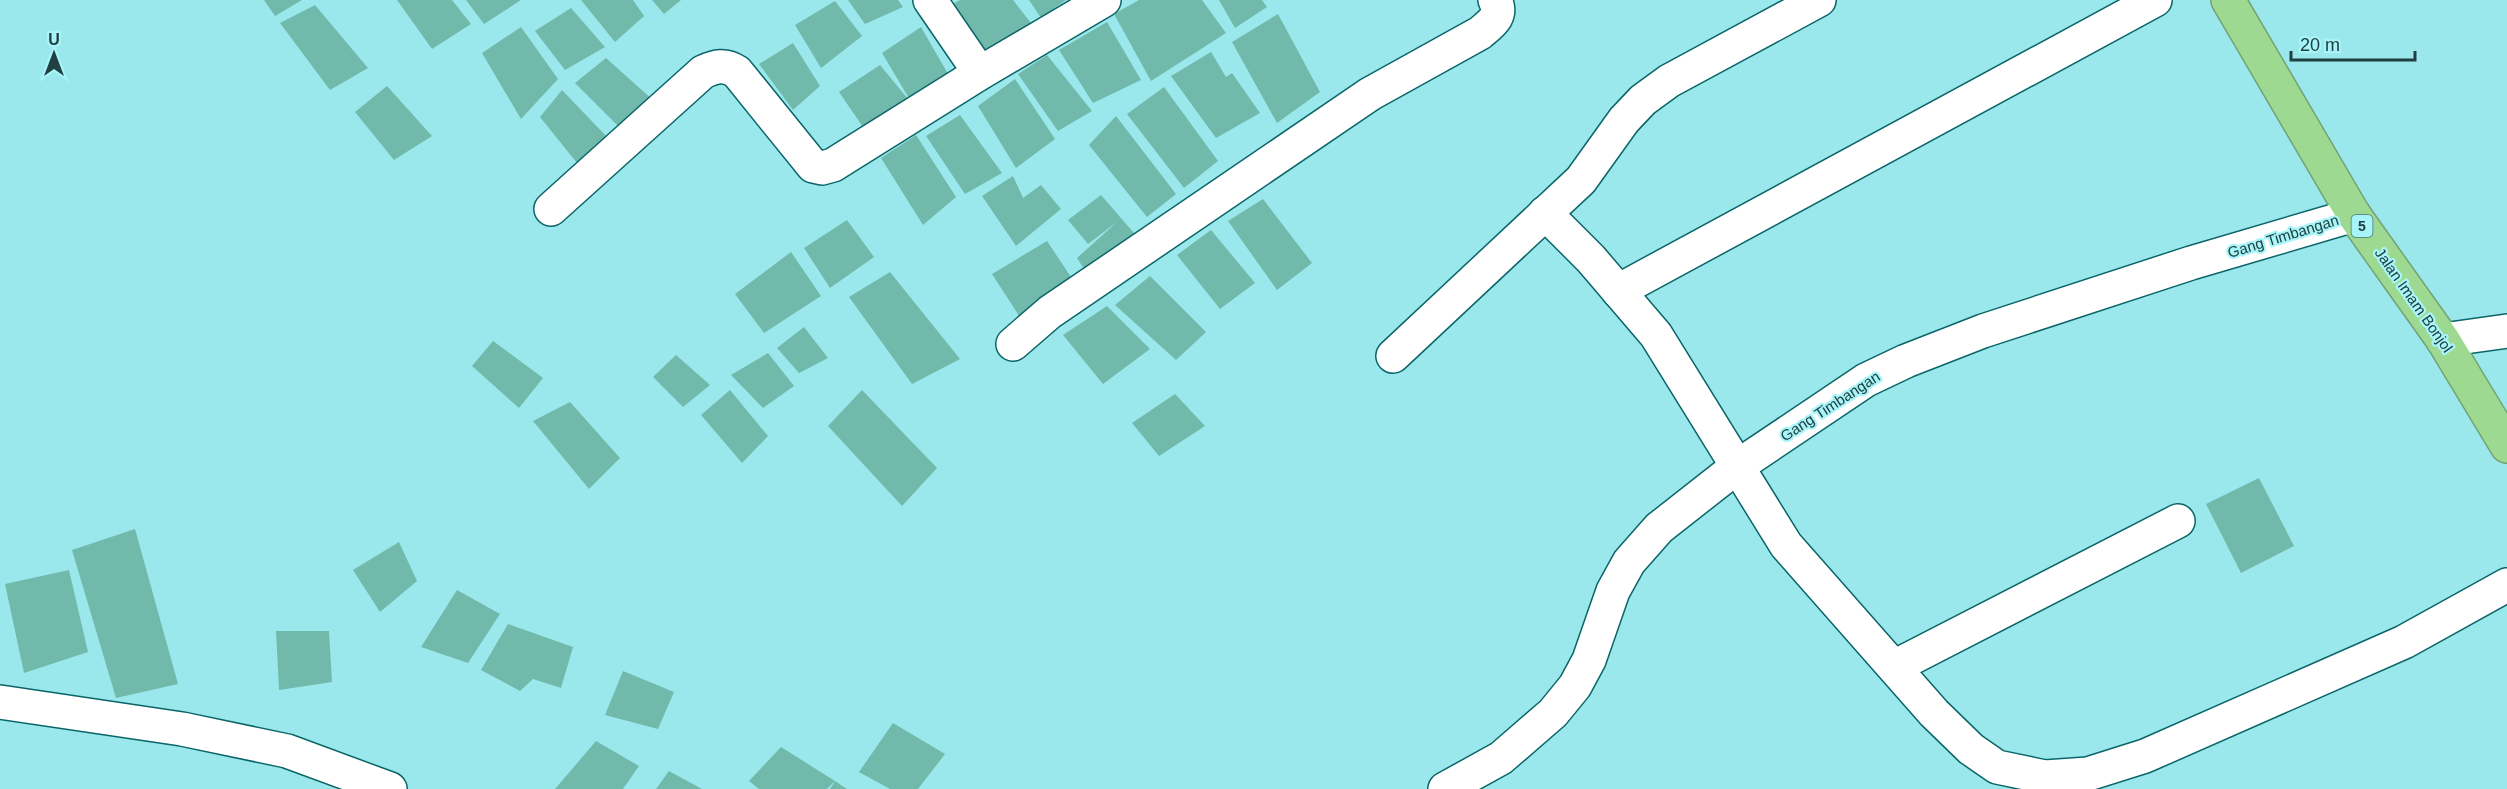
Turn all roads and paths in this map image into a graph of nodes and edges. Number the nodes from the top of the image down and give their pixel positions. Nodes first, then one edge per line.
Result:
1 (930, 0) edge
2 (1104, 0) edge
3 (1495, 0) edge
4 (1819, 0) edge
5 (2155, 0) edge
6 (2228, 0) edge
7 (980, 73) junction
8 (551, 208) dead end
9 (1545, 213) junction
10 (2354, 215) junction
11 (1618, 291) junction
12 (2507, 331) edge
13 (2444, 340) junction
14 (1013, 345) dead end
15 (1393, 356) dead end
16 (2507, 446) edge
17 (1738, 466) junction
18 (2178, 521) dead end
19 (2507, 585) edge
20 (1894, 666) junction
21 (0, 702) edge
22 (390, 789) edge
23 (1445, 789) edge

1 - 7 street
2 - 7 street
3 - 14 street
4 - 9 street
5 - 11 street
6 - 10 highway, Jalan Imam Bonjol / 5
7 - 8 street
9 - 11 street
9 - 15 street
10 - 13 highway, Jalan Imam Bonjol / 5
10 - 17 street, Gang Timbangan
11 - 17 street
12 - 13 street
13 - 16 highway, Jalan Imam Bonjol / 5
17 - 20 street
17 - 23 street, Gang Timbangan
18 - 20 street
19 - 20 street
21 - 22 street

